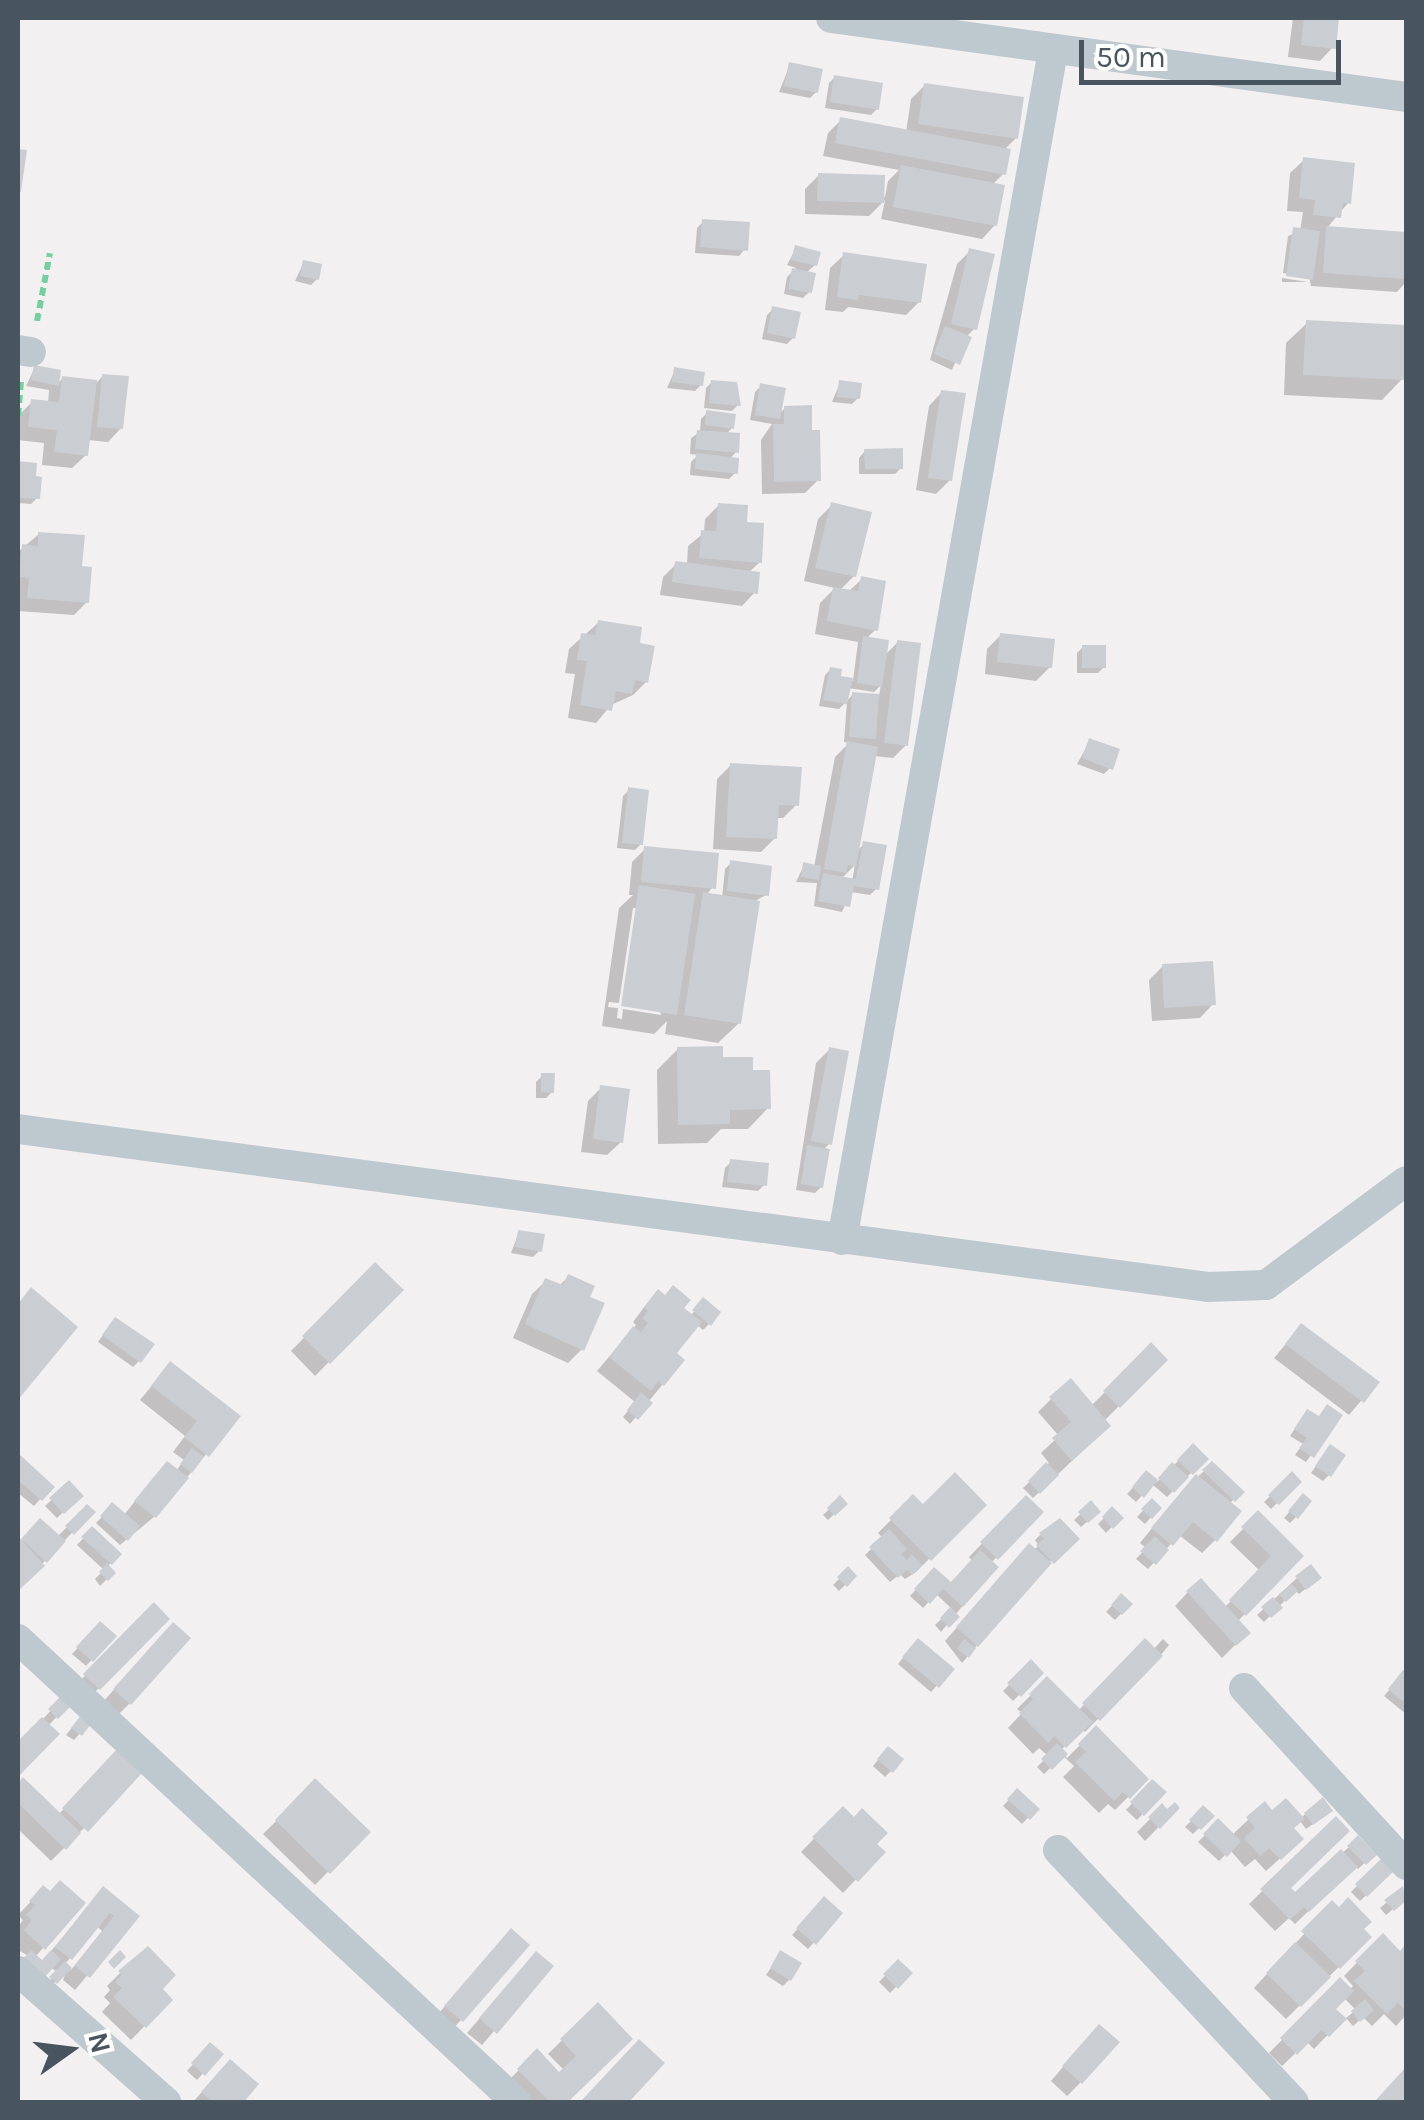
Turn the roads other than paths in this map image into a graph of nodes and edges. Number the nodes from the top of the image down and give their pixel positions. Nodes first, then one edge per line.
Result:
1 (831, 18) edge
2 (1053, 51) junction
3 (1406, 97) edge
4 (18, 1129) edge
5 (1406, 1181) edge
6 (842, 1240) junction
7 (18, 1639) edge
8 (1244, 1688) dead end
9 (1058, 1850) dead end
10 (1406, 1865) edge
11 (18, 1971) edge
12 (166, 2102) edge
13 (516, 2102) edge
14 (1294, 2102) edge

1 - 2 street
2 - 3 street
2 - 6 street
4 - 6 street
5 - 6 street
7 - 13 street
8 - 10 street
9 - 14 street
11 - 12 street

